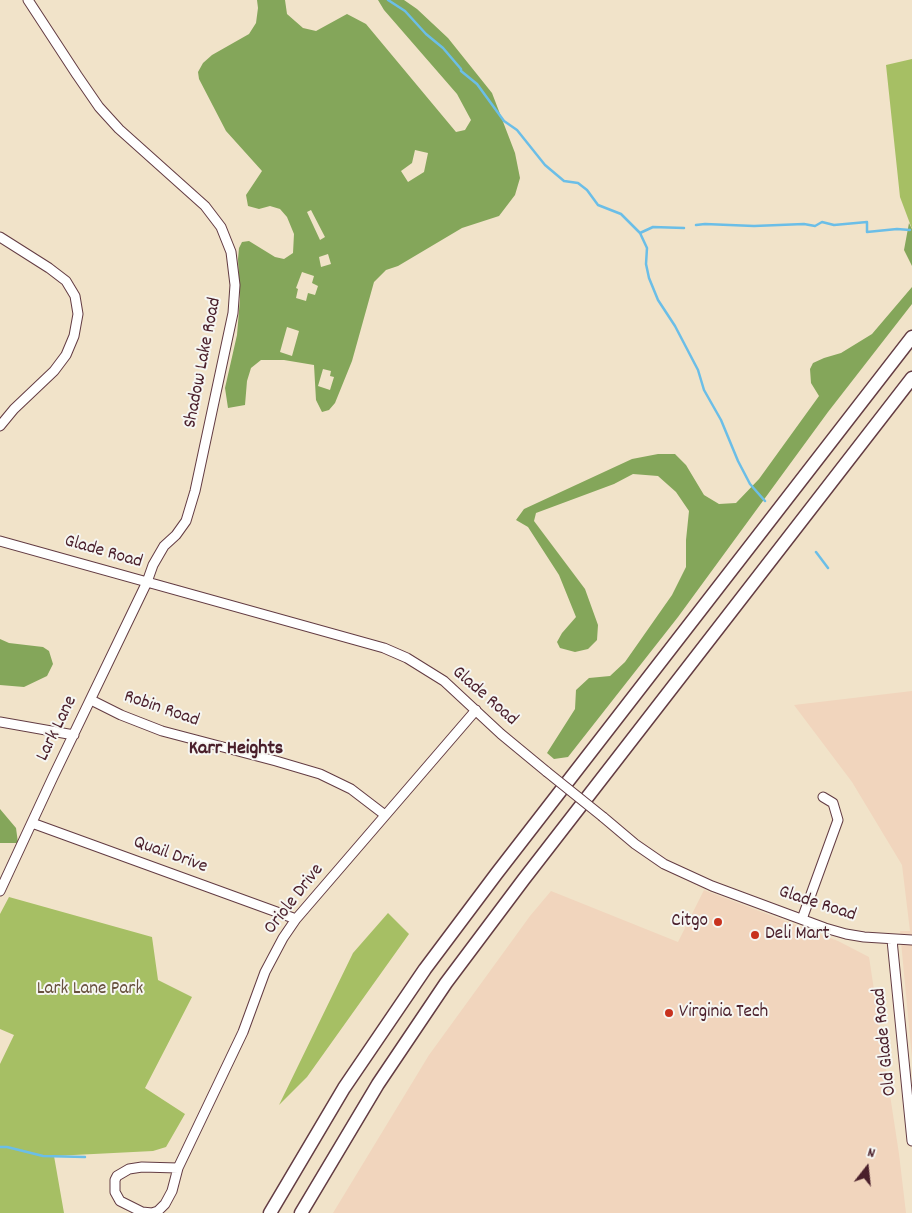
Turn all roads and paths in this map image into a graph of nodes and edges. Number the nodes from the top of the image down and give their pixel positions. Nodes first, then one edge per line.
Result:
1 (29, 0) edge
2 (0, 237) edge
3 (912, 337) edge
4 (912, 378) edge
5 (0, 426) edge
6 (0, 541) edge
7 (147, 582) junction
8 (91, 700) junction
9 (476, 710) junction
10 (0, 722) edge
11 (74, 735) junction
12 (823, 797) dead end
13 (385, 816) junction
14 (32, 823) junction
15 (0, 891) edge
16 (296, 919) junction
17 (802, 919) junction
18 (892, 940) junction
19 (912, 940) edge
20 (912, 1141) edge
21 (178, 1168) junction
22 (270, 1213) edge
23 (301, 1213) edge

1 - 7 street, Shadow Lake Road
2 - 5 street
3 - 22 highway
4 - 23 highway
6 - 7 street, Glade Road
7 - 8 street, Lark Lane
7 - 9 street, Glade Road
8 - 11 street, Lark Lane
8 - 13 street, Robin Road
9 - 13 street, Oriole Drive
9 - 17 street, Glade Road, bridge
10 - 11 street
11 - 14 street, Lark Lane
12 - 17 street
13 - 16 street, Oriole Drive
14 - 15 street, Lark Lane
14 - 16 street, Quail Drive
16 - 21 street, Oriole Drive
17 - 18 street, Glade Road
18 - 19 street, Glade Road
18 - 20 street, Old Glade Road
21 - 21 street, Oriole Drive

